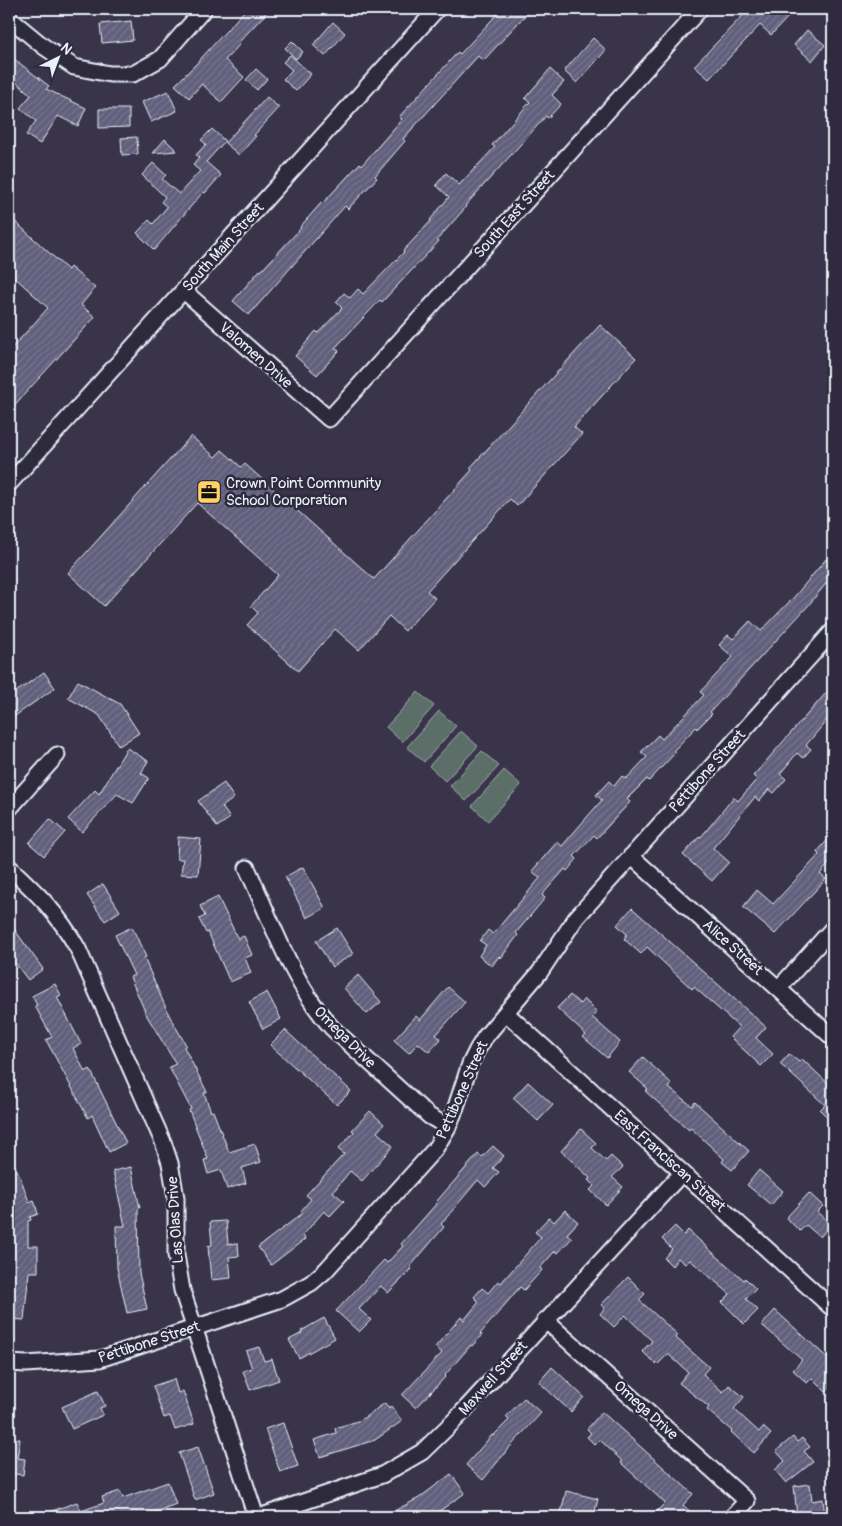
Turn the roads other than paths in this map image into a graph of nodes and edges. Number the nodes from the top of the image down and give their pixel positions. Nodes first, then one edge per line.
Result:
1 (204, 9) edge
2 (437, 9) edge
3 (700, 9) edge
4 (9, 18) edge
5 (184, 291) junction
6 (329, 419) joint
7 (9, 484) edge
8 (833, 631) edge
9 (57, 755) dead end
10 (9, 809) edge
11 (631, 856) junction
12 (9, 867) edge
13 (247, 868) dead end
14 (833, 928) edge
15 (779, 988) junction
16 (506, 1013) junction
17 (833, 1038) edge
18 (448, 1127) junction
19 (682, 1172) junction
20 (833, 1310) edge
21 (545, 1320) junction
22 (194, 1327) junction
23 (9, 1363) edge
24 (257, 1517) edge
25 (732, 1517) edge

1 - 4 street
2 - 5 street, South Main Street
3 - 6 street, South East Street
5 - 6 street, Valomen Drive
5 - 7 street, South Main Street
8 - 11 street, Pettibone Street
9 - 10 street
11 - 15 street, Alice Street
11 - 16 street, Pettibone Street
12 - 22 street, Las Olas Drive
13 - 18 street, Omega Drive
14 - 15 street
15 - 17 street, Alice Street
16 - 18 street, Pettibone Street
16 - 19 street, East Franciscan Street
18 - 22 street, Pettibone Street
19 - 20 street, East Franciscan Street
19 - 21 street, Maxwell Street
21 - 24 street, Maxwell Street
21 - 25 street, Omega Drive
22 - 23 street, Pettibone Street
22 - 24 street, Las Olas Drive

